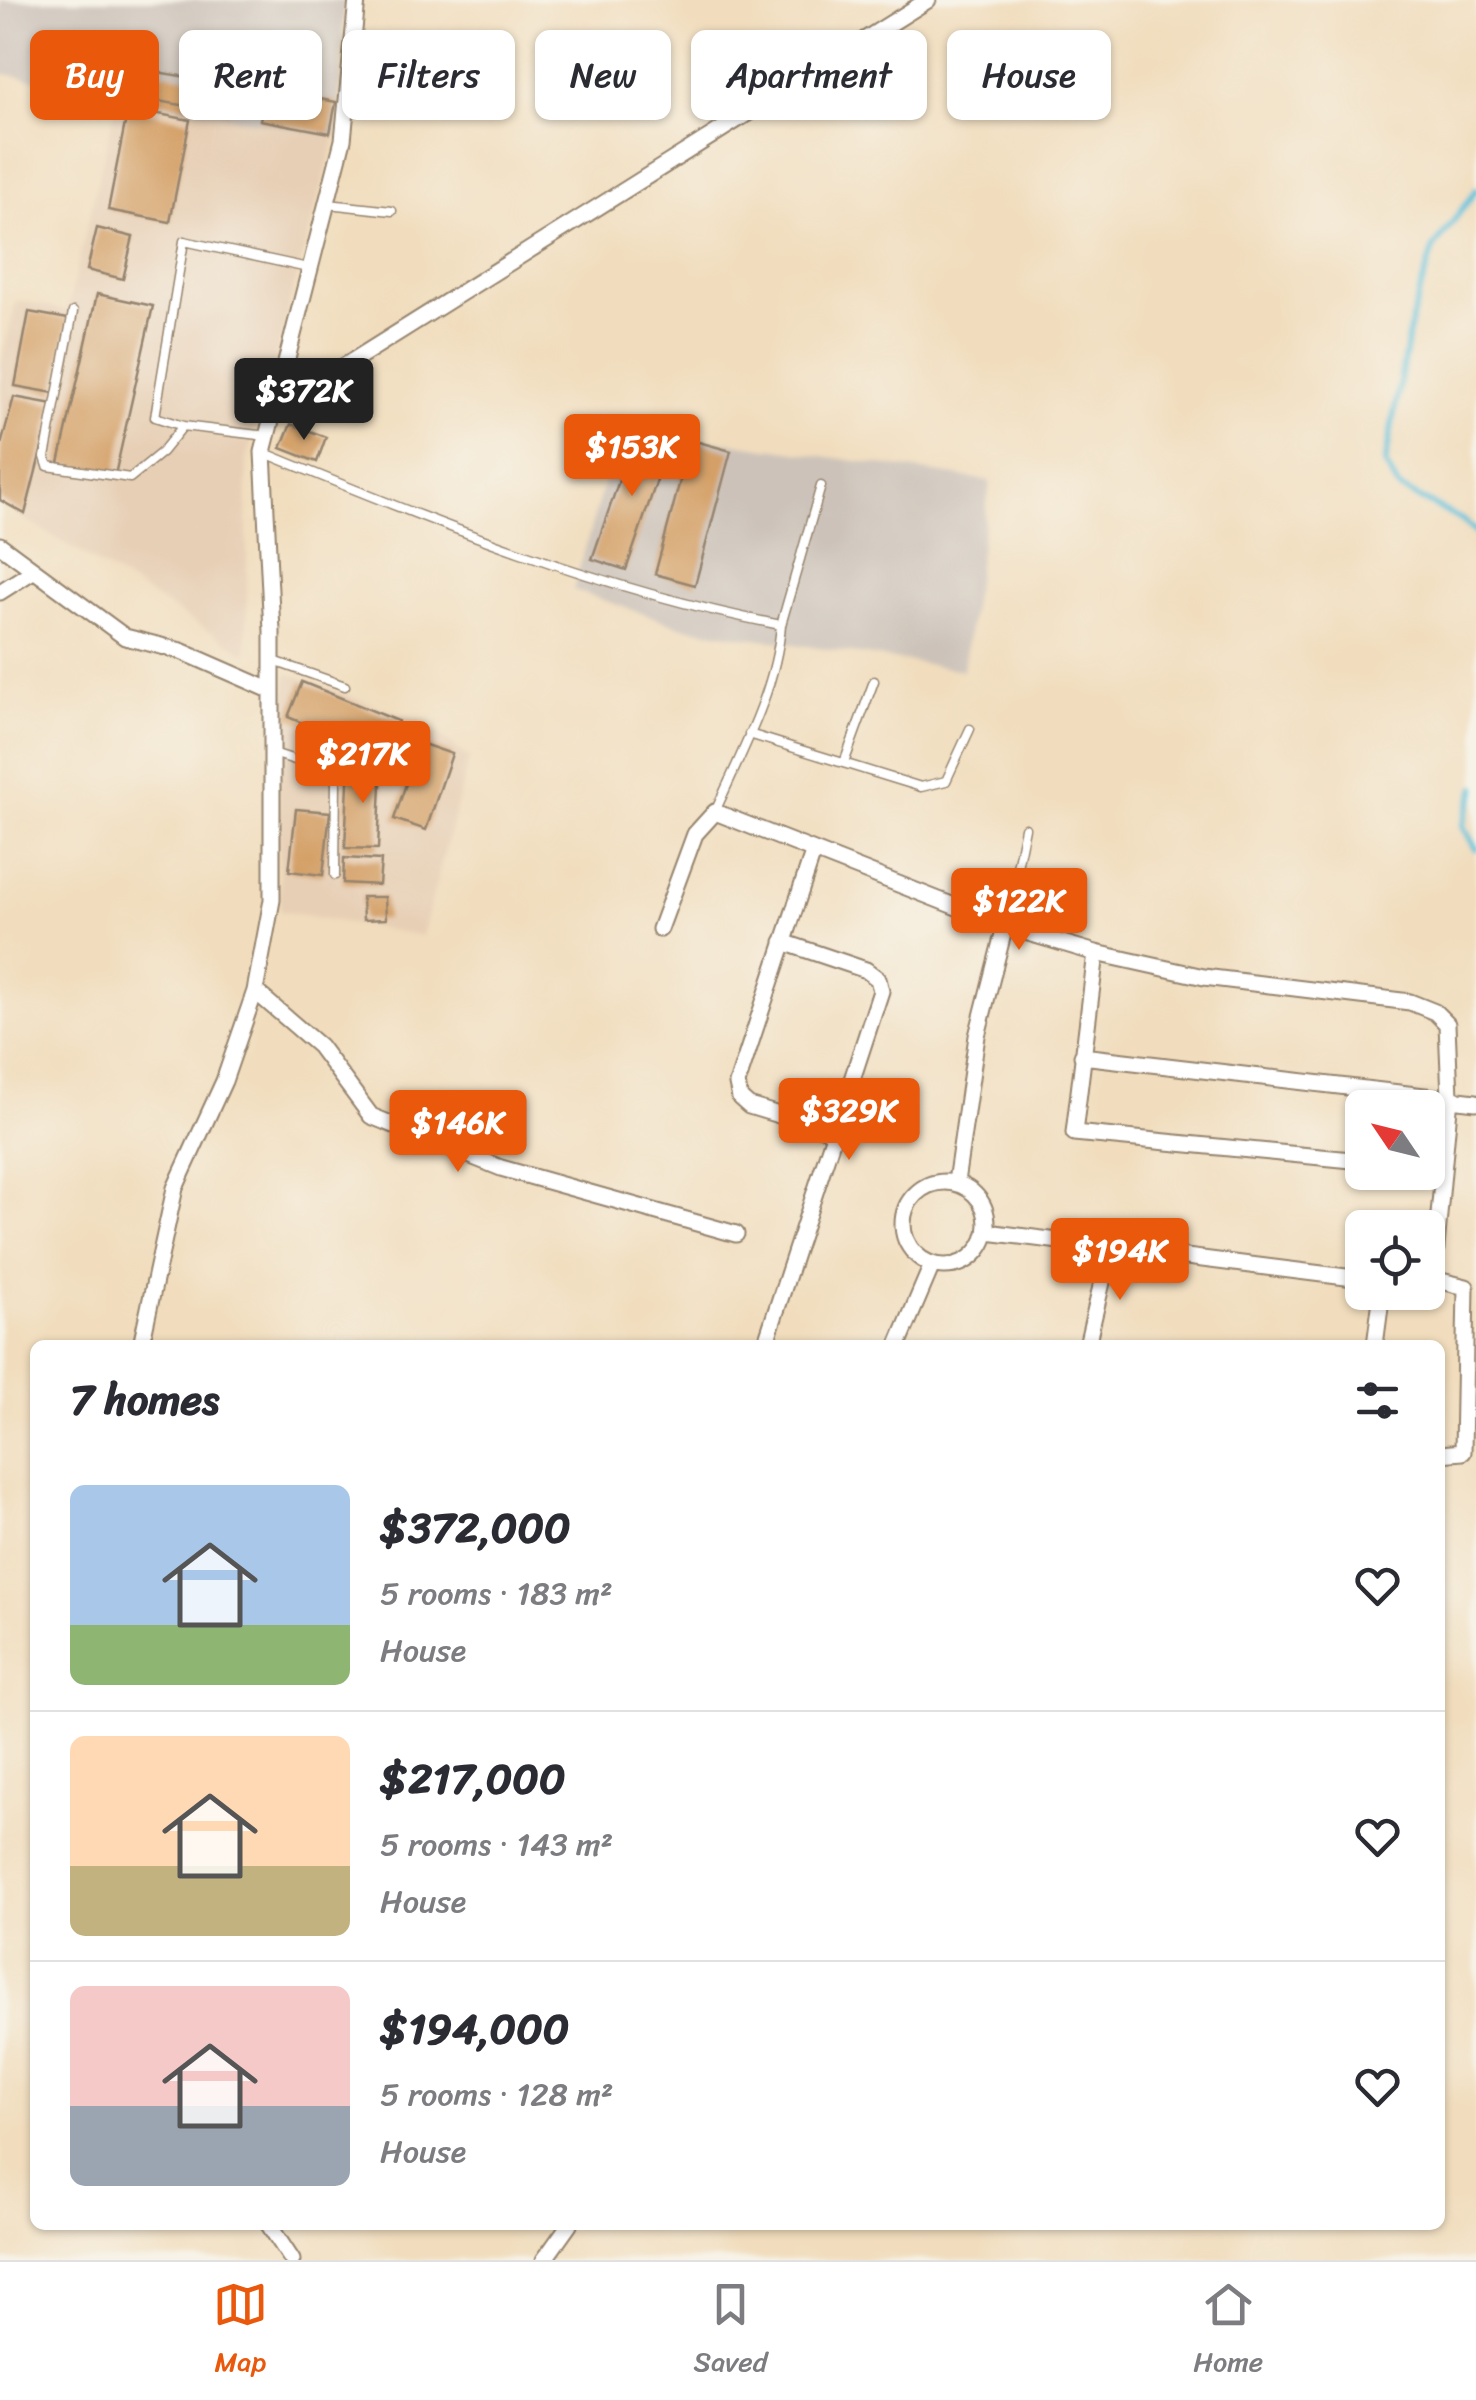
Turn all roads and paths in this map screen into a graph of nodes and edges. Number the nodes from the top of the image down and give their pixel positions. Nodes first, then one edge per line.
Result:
1 (356, 0) edge
2 (928, 0) edge
3 (328, 204) junction
4 (392, 211) dead end
5 (313, 269) junction
6 (72, 312) dead end
7 (276, 409) junction
8 (183, 426) junction
9 (265, 444) junction
10 (821, 486) dead end
11 (0, 545) edge
12 (33, 571) junction
13 (0, 592) edge
14 (781, 625) junction
15 (271, 660) junction
16 (874, 681) dead end
17 (345, 686) dead end
18 (270, 690) junction
19 (970, 729) dead end
20 (750, 734) junction
21 (269, 751) junction
22 (844, 763) junction
23 (715, 812) junction
24 (1026, 828) dead end
25 (813, 853) junction
26 (334, 874) dead end
27 (1005, 926) junction
28 (660, 929) dead end
29 (783, 942) junction
30 (1096, 953) junction
31 (255, 990) junction
32 (1082, 1056) junction
33 (1450, 1097) junction
34 (1475, 1101) edge
35 (1445, 1123) edge
36 (835, 1132) junction
37 (1345, 1158) edge
38 (956, 1182) junction
39 (987, 1232) junction
40 (736, 1234) dead end
41 (1110, 1250) junction
42 (932, 1265) junction
43 (1345, 1277) edge
44 (1445, 1282) edge
45 (1380, 1310) edge
46 (142, 1340) edge
47 (767, 1340) edge
48 (900, 1340) edge
49 (1088, 1340) edge
50 (1376, 1340) edge
51 (1469, 1452) edge
52 (272, 2230) edge
53 (565, 2230) edge
54 (292, 2260) edge
55 (544, 2260) edge

1 - 3 street
2 - 7 street
3 - 4 lane
3 - 5 street
5 - 7 street
5 - 8 lane
6 - 8 lane
7 - 9 street
8 - 9 lane
9 - 14 lane
9 - 15 street
10 - 14 lane
11 - 12 street
12 - 13 street
12 - 18 street
14 - 20 lane
15 - 17 lane
15 - 18 street
16 - 22 lane
18 - 21 street
19 - 22 lane
20 - 22 lane
20 - 23 lane
21 - 26 lane
21 - 31 street
23 - 25 street
23 - 28 street
24 - 27 lane
25 - 27 street
25 - 29 street
27 - 30 street
27 - 38 street
29 - 36 street
29 - 36 street
30 - 32 street
30 - 33 street
31 - 40 street
31 - 46 street
32 - 33 street
32 - 37 street
33 - 34 street
33 - 35 street
36 - 47 street
38 - 39 street
38 - 42 street
39 - 41 street
39 - 42 street
41 - 43 street
41 - 49 street
42 - 48 street
44 - 51 street
45 - 50 street
52 - 54 street
53 - 55 street

